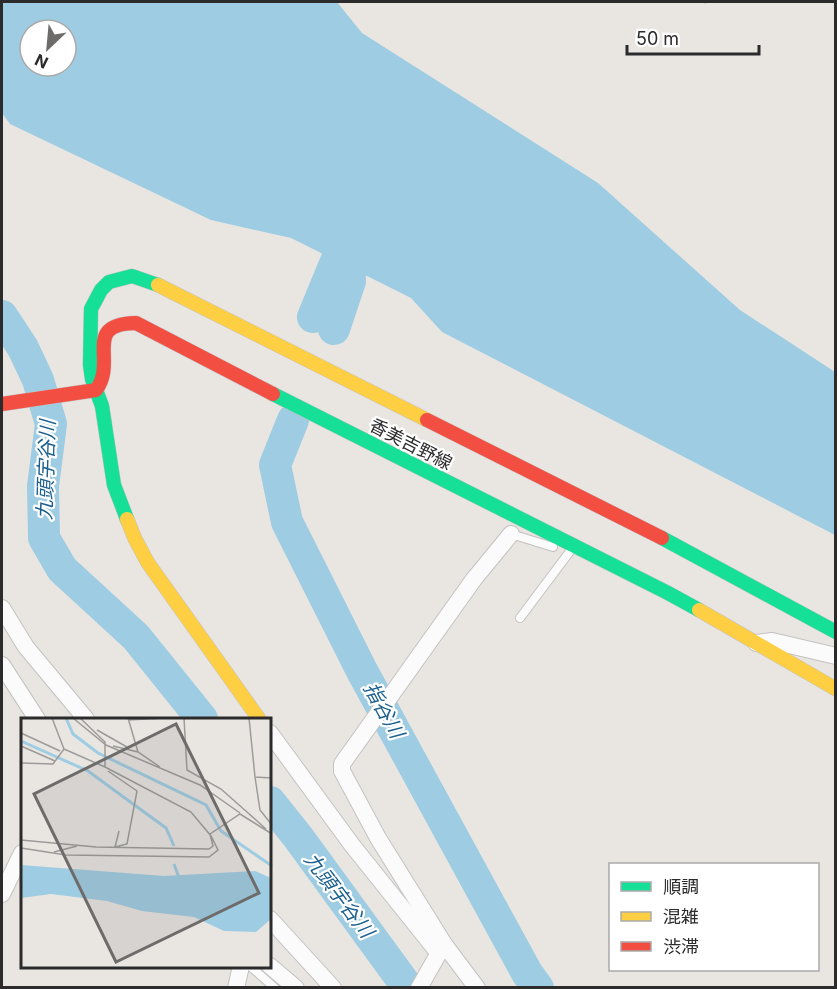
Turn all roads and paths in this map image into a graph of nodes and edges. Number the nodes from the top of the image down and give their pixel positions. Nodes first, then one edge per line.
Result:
1 (89, 391) junction
2 (2, 404) edge
3 (511, 534) joint
4 (574, 546) junction
5 (2, 608) edge
6 (520, 618) dead end
7 (836, 632) edge
8 (756, 643) junction
9 (836, 656) edge
10 (2, 665) edge
11 (836, 689) edge
12 (36, 718) edge
13 (85, 718) edge
14 (258, 718) edge
15 (272, 736) edge
16 (21, 855) edge
17 (2, 894) edge
18 (272, 921) edge
19 (438, 955) junction
20 (241, 968) edge
21 (252, 968) edge
22 (272, 968) edge
23 (236, 987) edge
24 (275, 987) edge
25 (296, 987) edge
26 (333, 987) edge
27 (419, 987) edge
28 (477, 987) edge

1 - 2 street
1 - 4 street, 香美吉野線
1 - 7 street
1 - 14 street
3 - 4 lane
3 - 19 street
4 - 6 lane
4 - 8 street, 香美吉野線
5 - 13 street
8 - 9 street
8 - 11 street, 香美吉野線
10 - 12 street
15 - 19 street
16 - 17 street
18 - 26 street
19 - 27 street
19 - 28 street
20 - 23 street
21 - 24 lane
22 - 25 street

